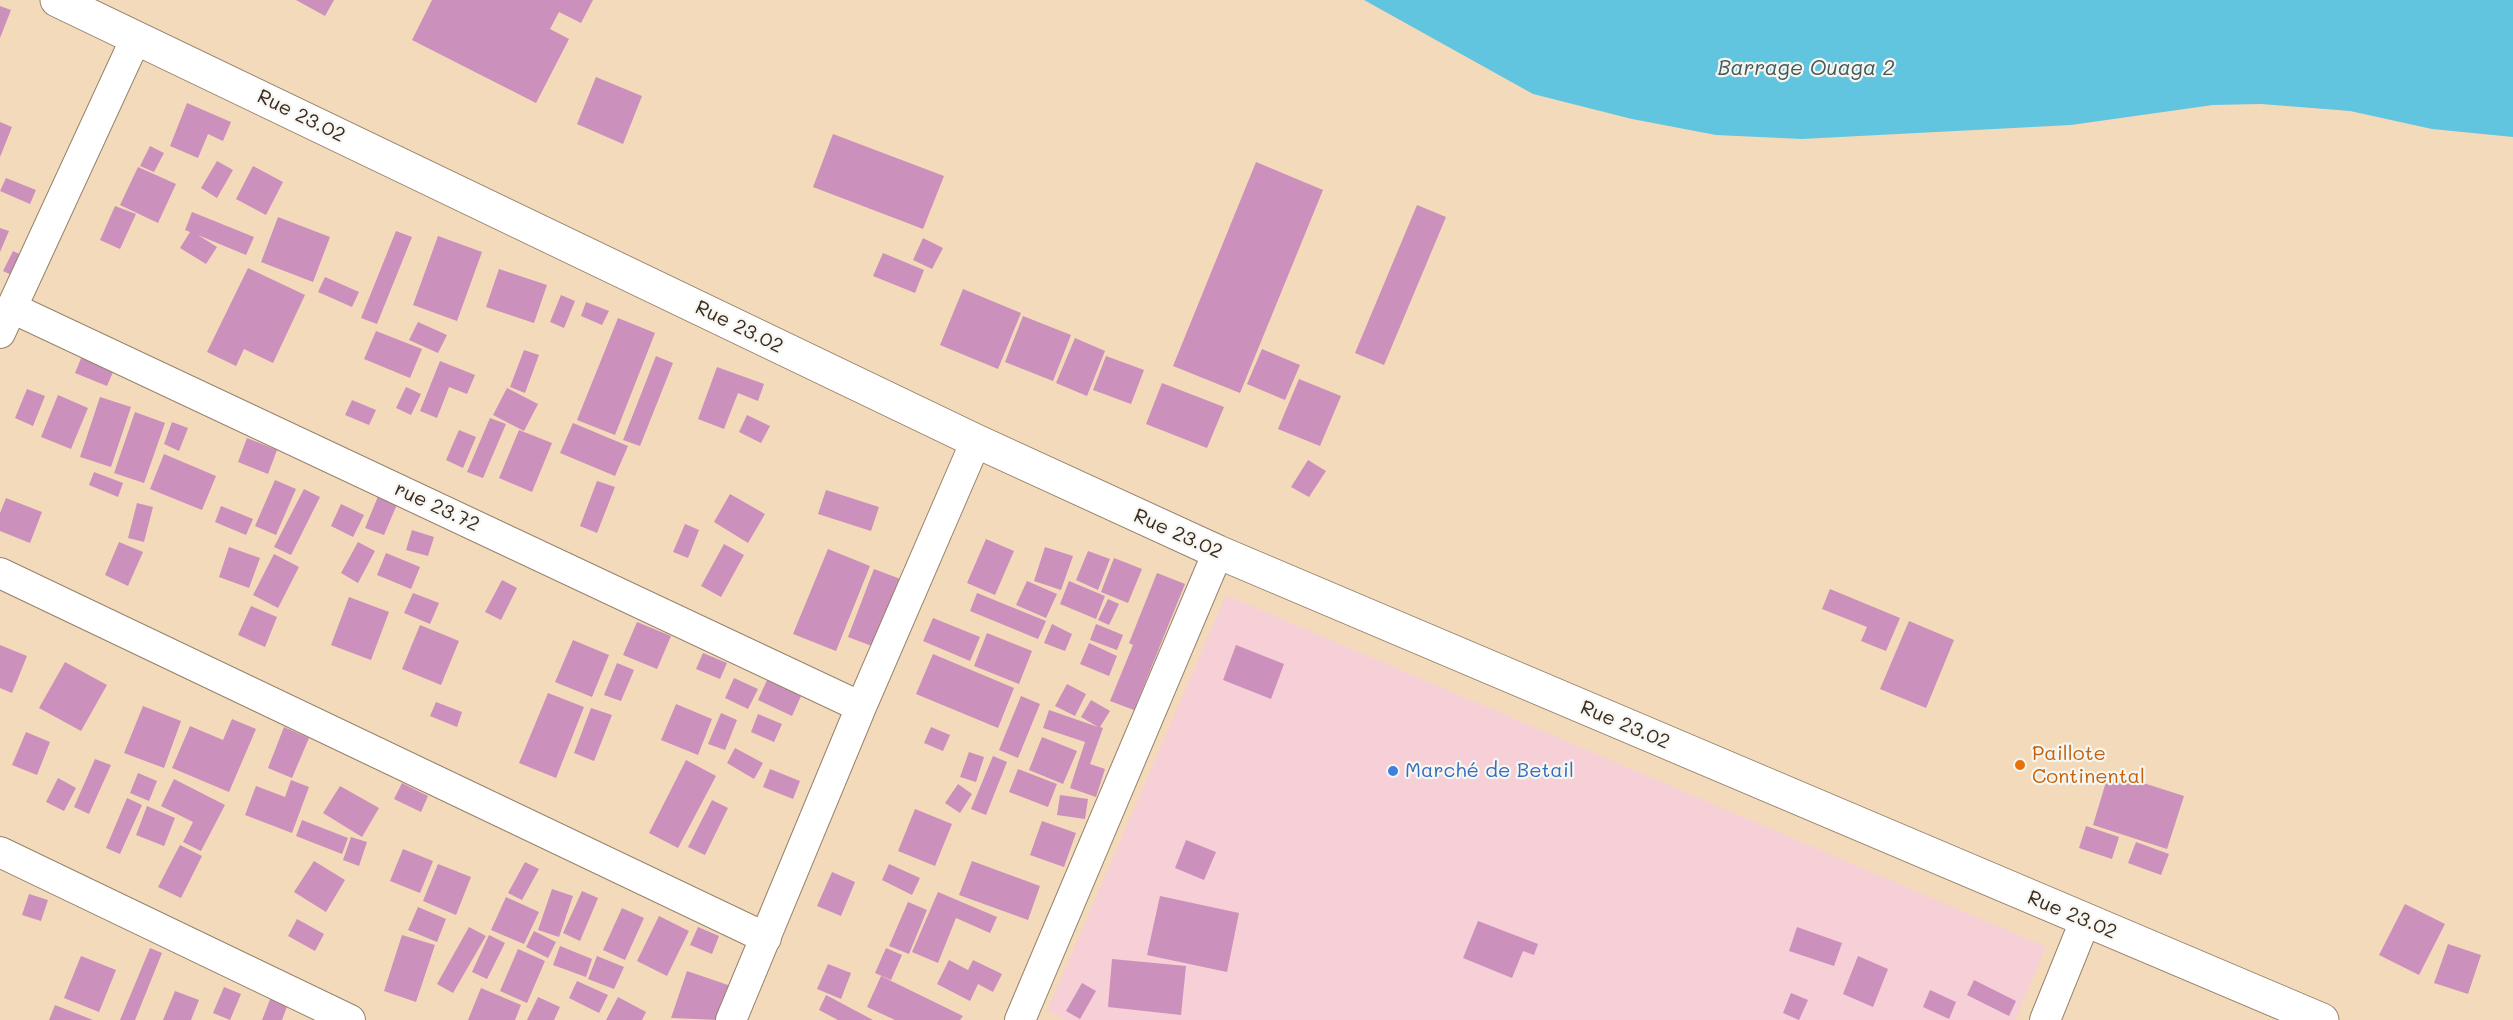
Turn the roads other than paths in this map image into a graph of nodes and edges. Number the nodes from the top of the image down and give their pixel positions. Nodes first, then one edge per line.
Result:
1 (57, 0) edge
2 (136, 38) junction
3 (6, 320) edge
4 (976, 441) junction
5 (1218, 552) junction
6 (0, 573) edge
7 (861, 707) junction
8 (0, 852) edge
9 (2085, 921) junction
10 (766, 938) junction
11 (350, 1020) edge
12 (731, 1020) edge
13 (1020, 1020) edge
14 (2045, 1020) edge
15 (2322, 1020) edge

1 - 2 street, Rue 23.02
2 - 3 street
2 - 4 street, Rue 23.02
3 - 7 street, rue 23.72
4 - 5 street, Rue 23.02
4 - 7 street
5 - 9 street, Rue 23.02
5 - 13 street
6 - 10 street
7 - 10 street
8 - 11 street
9 - 14 street
9 - 15 street, Rue 23.02
10 - 12 street

